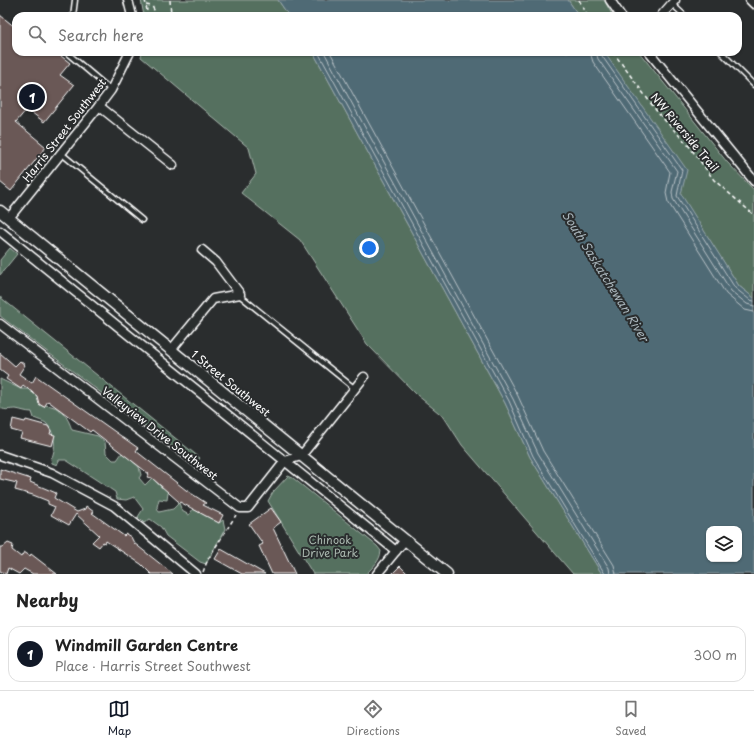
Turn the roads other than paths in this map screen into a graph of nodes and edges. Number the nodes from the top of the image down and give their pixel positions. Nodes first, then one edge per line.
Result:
1 (75, 0) edge
2 (128, 0) edge
3 (610, 0) edge
4 (674, 2) edge
5 (73, 12) edge
6 (131, 12) edge
7 (619, 12) edge
8 (665, 12) edge
9 (681, 12) edge
10 (71, 56) edge
11 (128, 56) edge
12 (652, 56) edge
13 (724, 56) edge
14 (754, 86) edge
15 (111, 90) junction
16 (99, 106) junction
17 (62, 154) junction
18 (173, 165) dead end
19 (754, 180) edge
20 (0, 211) edge
21 (9, 218) junction
22 (142, 220) dead end
23 (0, 231) edge
24 (202, 250) dead end
25 (237, 294) junction
26 (0, 324) edge
27 (171, 350) junction
28 (364, 377) dead end
29 (354, 388) junction
30 (0, 455) edge
31 (301, 456) junction
32 (285, 461) junction
33 (405, 540) junction
34 (396, 551) junction
35 (196, 574) edge
36 (376, 574) edge
37 (447, 574) edge

1 - 5 lane
2 - 6 street
3 - 7 street
4 - 8 street
4 - 9 lane
10 - 15 lane
11 - 15 street, Harris Street Southwest
12 - 19 street
13 - 14 lane
15 - 16 street, Harris Street Southwest
16 - 17 street, Harris Street Southwest
16 - 18 street
17 - 21 street, Harris Street Southwest
17 - 22 lane
20 - 21 street, 1 Street Southwest
21 - 27 street, 1 Street Southwest
23 - 32 street
24 - 25 street
25 - 27 street
25 - 29 lane
26 - 32 street, Valleyview Drive Southwest
27 - 31 street, 1 Street Southwest
28 - 29 street
29 - 31 street
30 - 35 street
31 - 32 street
31 - 33 street, 1 Street Southwest
32 - 34 street
33 - 34 street
33 - 37 street, 1 Street Southwest
34 - 36 street

